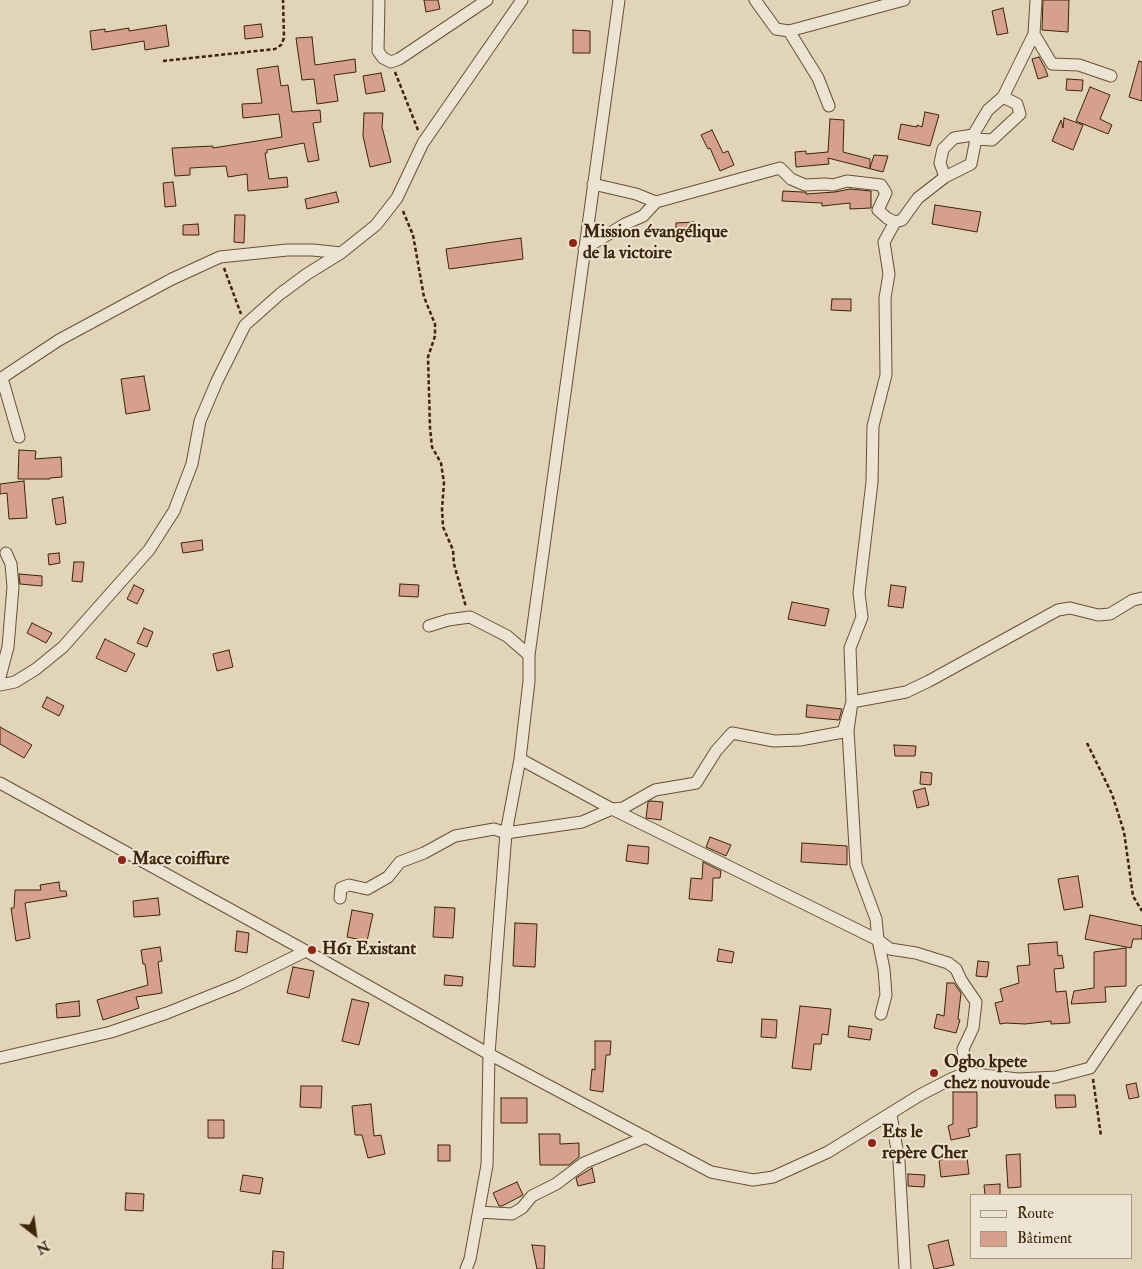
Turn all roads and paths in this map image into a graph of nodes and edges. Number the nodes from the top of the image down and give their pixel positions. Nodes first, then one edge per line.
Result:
1 (284, 0) edge
2 (379, 0) edge
3 (487, 0) edge
4 (522, 0) edge
5 (619, 0) edge
6 (755, 0) edge
7 (904, 0) edge
8 (1036, 0) edge
9 (789, 31) junction
10 (1034, 34) junction
11 (163, 61) dead end
12 (390, 62) junction
13 (1111, 76) dead end
14 (1002, 97) junction
15 (829, 106) dead end
16 (974, 137) junction
17 (422, 143) junction
18 (945, 177) junction
19 (593, 184) junction
20 (397, 198) junction
21 (656, 202) junction
22 (895, 222) junction
23 (584, 249) junction
24 (341, 253) junction
25 (220, 257) junction
26 (245, 325) junction
27 (1, 378) edge
28 (19, 437) dead end
29 (6, 553) dead end
30 (1142, 598) edge
31 (470, 617) junction
32 (429, 626) dead end
33 (529, 655) junction
34 (0, 677) edge
35 (0, 685) edge
36 (852, 702) junction
37 (1087, 743) dead end
38 (520, 759) junction
39 (0, 783) edge
40 (612, 809) junction
41 (507, 828) junction
42 (340, 898) dead end
43 (1142, 911) edge
44 (878, 940) junction
45 (306, 950) junction
46 (1142, 991) edge
47 (881, 1014) dead end
48 (489, 1054) junction
49 (0, 1058) edge
50 (1090, 1068) junction
51 (967, 1073) junction
52 (891, 1114) junction
53 (1101, 1136) dead end
54 (646, 1137) junction
55 (478, 1212) junction
56 (466, 1269) edge
57 (905, 1269) edge

1 - 11 path
2 - 12 street
3 - 12 street
4 - 17 street
5 - 19 street
6 - 9 street
7 - 9 street
8 - 10 street
9 - 15 street
10 - 13 street
10 - 14 street
12 - 17 path
14 - 16 street
14 - 16 street
16 - 18 street
16 - 18 street
17 - 20 street
18 - 22 street
19 - 21 street
19 - 23 street
20 - 24 street
20 - 31 path
21 - 22 street
21 - 23 street
22 - 36 street
23 - 33 street
24 - 25 street
24 - 26 street
25 - 26 path
25 - 27 street
26 - 35 street
27 - 28 street
29 - 34 street
30 - 36 street
31 - 32 street
31 - 33 street
33 - 38 street
36 - 40 street
36 - 44 street
37 - 43 path
38 - 40 street
38 - 41 street
39 - 45 street
40 - 41 street
40 - 44 street
41 - 42 street
41 - 48 street
44 - 47 street
44 - 51 street
45 - 48 street
45 - 49 street
46 - 50 street
48 - 54 street
48 - 55 street
50 - 51 street
50 - 53 path
51 - 52 street
52 - 54 street
52 - 57 street
54 - 55 street
55 - 56 street

